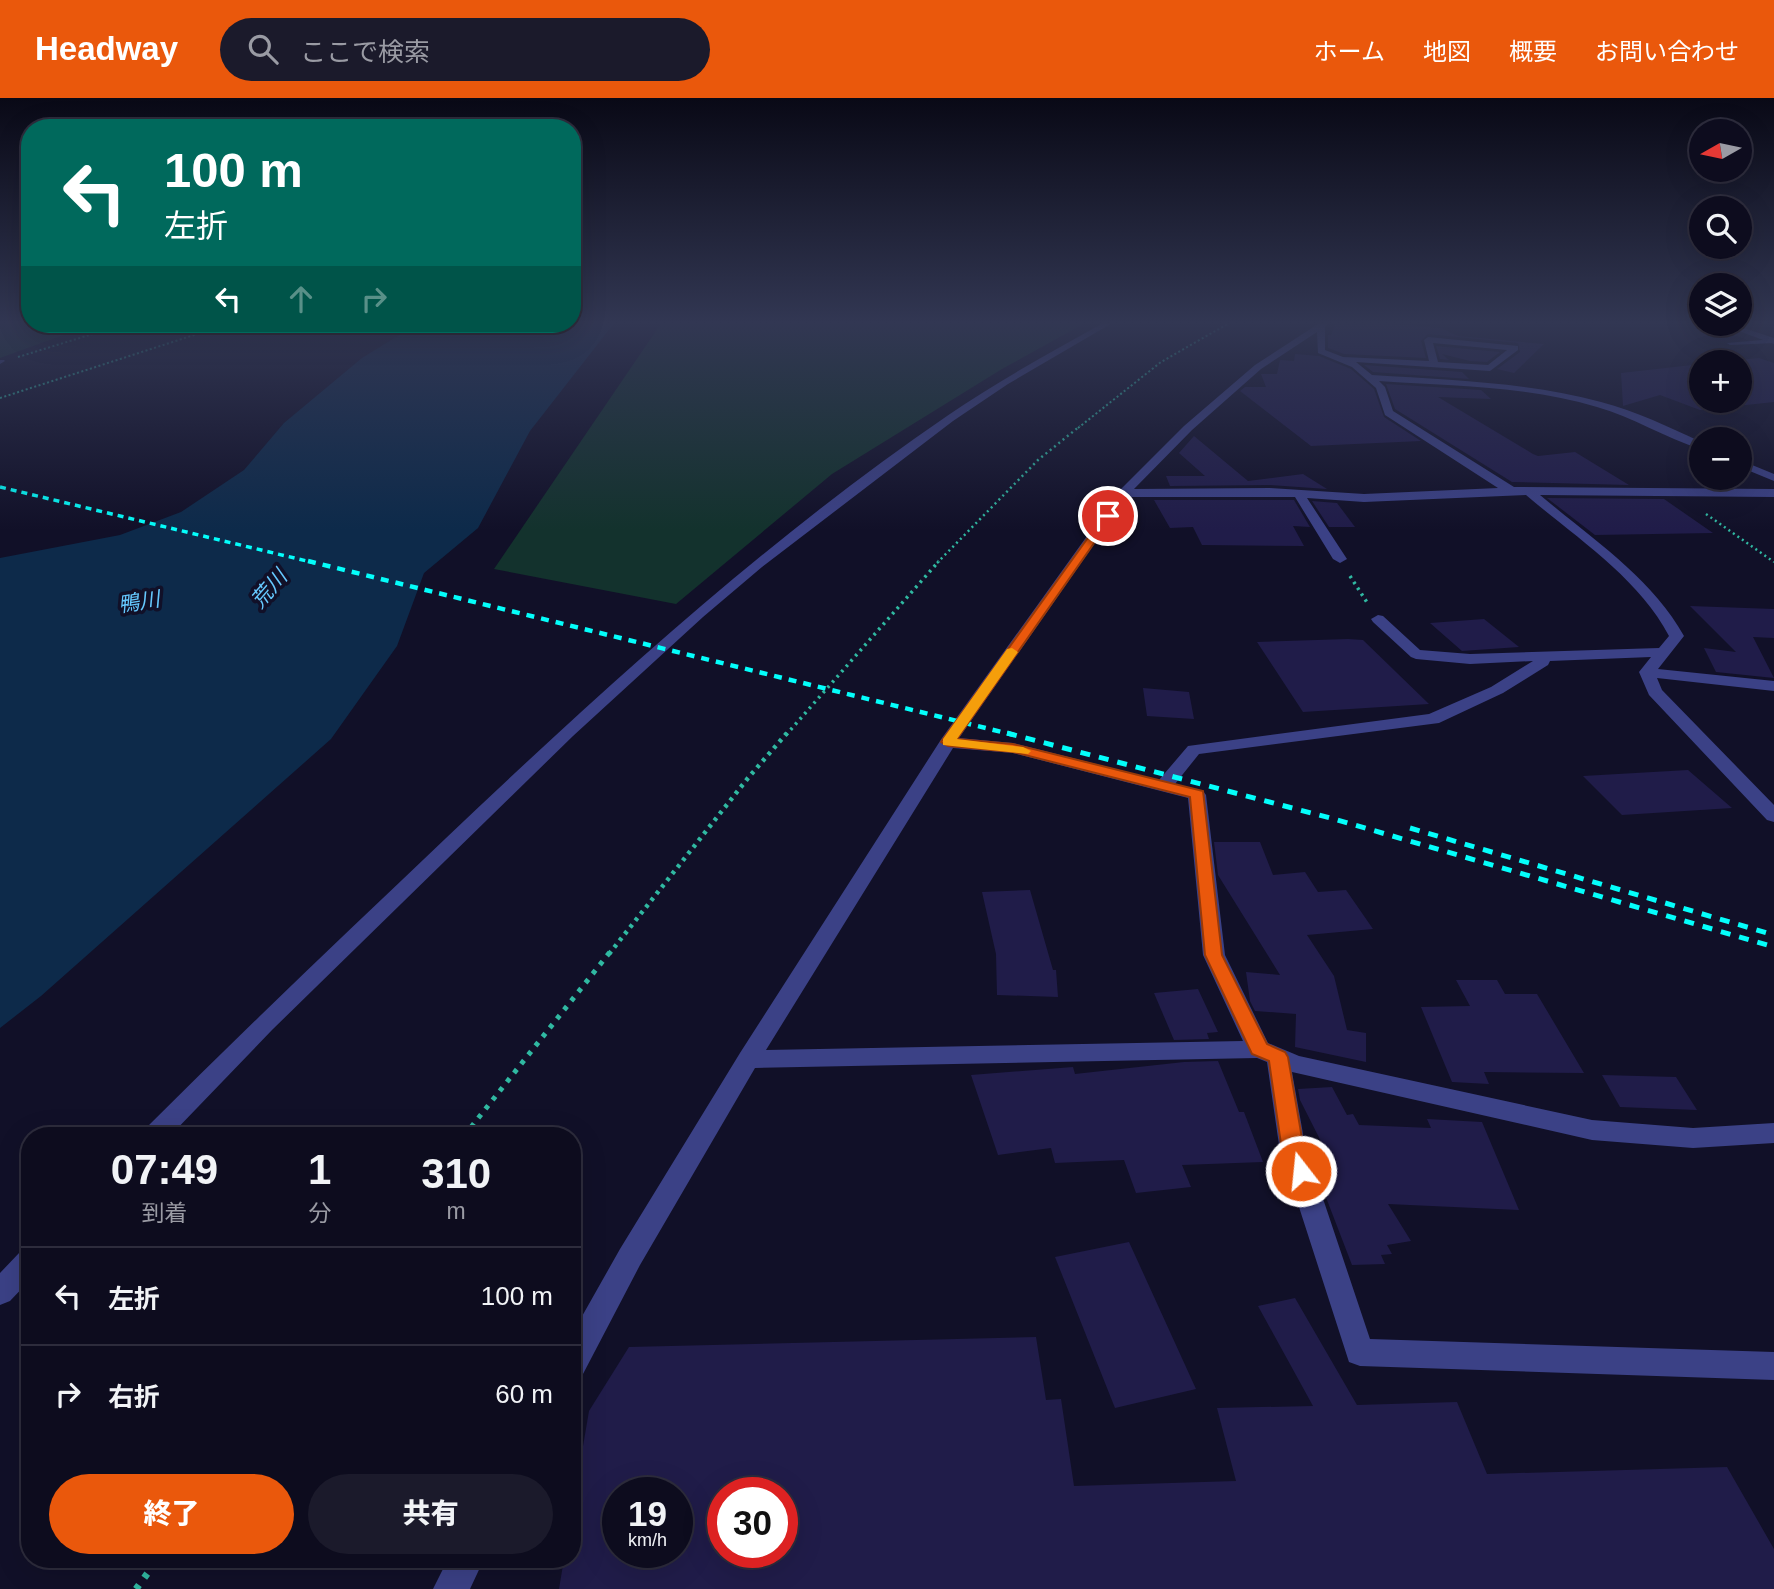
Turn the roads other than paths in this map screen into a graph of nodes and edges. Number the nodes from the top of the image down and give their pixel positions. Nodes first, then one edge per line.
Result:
1 (991, 392) edge
2 (1230, 392) edge
3 (1382, 392) edge
4 (1528, 392) edge
5 (1689, 441) edge
6 (1752, 468) edge
7 (1774, 478) edge
8 (1511, 491) junction
9 (1531, 492) junction
10 (1124, 493) junction
11 (1774, 493) edge
12 (1300, 496) junction
13 (1340, 559) road end
14 (1378, 619) road end
15 (1664, 652) junction
16 (1538, 656) junction
17 (1647, 672) junction
18 (1774, 686) edge
19 (948, 742) junction
20 (1164, 786) junction
21 (1774, 816) edge
22 (1269, 1053) junction
23 (748, 1059) junction
24 (162, 1127) edge
25 (1774, 1133) edge
26 (21, 1270) edge
27 (0, 1292) edge
28 (581, 1347) edge
29 (1774, 1366) edge
30 (462, 1568) edge
31 (451, 1589) edge

1 - 24 street
2 - 10 street
3 - 8 street
4 - 5 street
6 - 7 street
8 - 9 street
8 - 12 street
9 - 11 street
9 - 15 street
10 - 12 street
10 - 19 street
12 - 13 street
14 - 16 street
15 - 16 street
15 - 17 street
16 - 20 street
17 - 18 street
17 - 21 street
19 - 20 street
19 - 23 street
20 - 22 street
22 - 23 street
22 - 25 street
22 - 29 street
23 - 28 street
26 - 27 street
30 - 31 street

